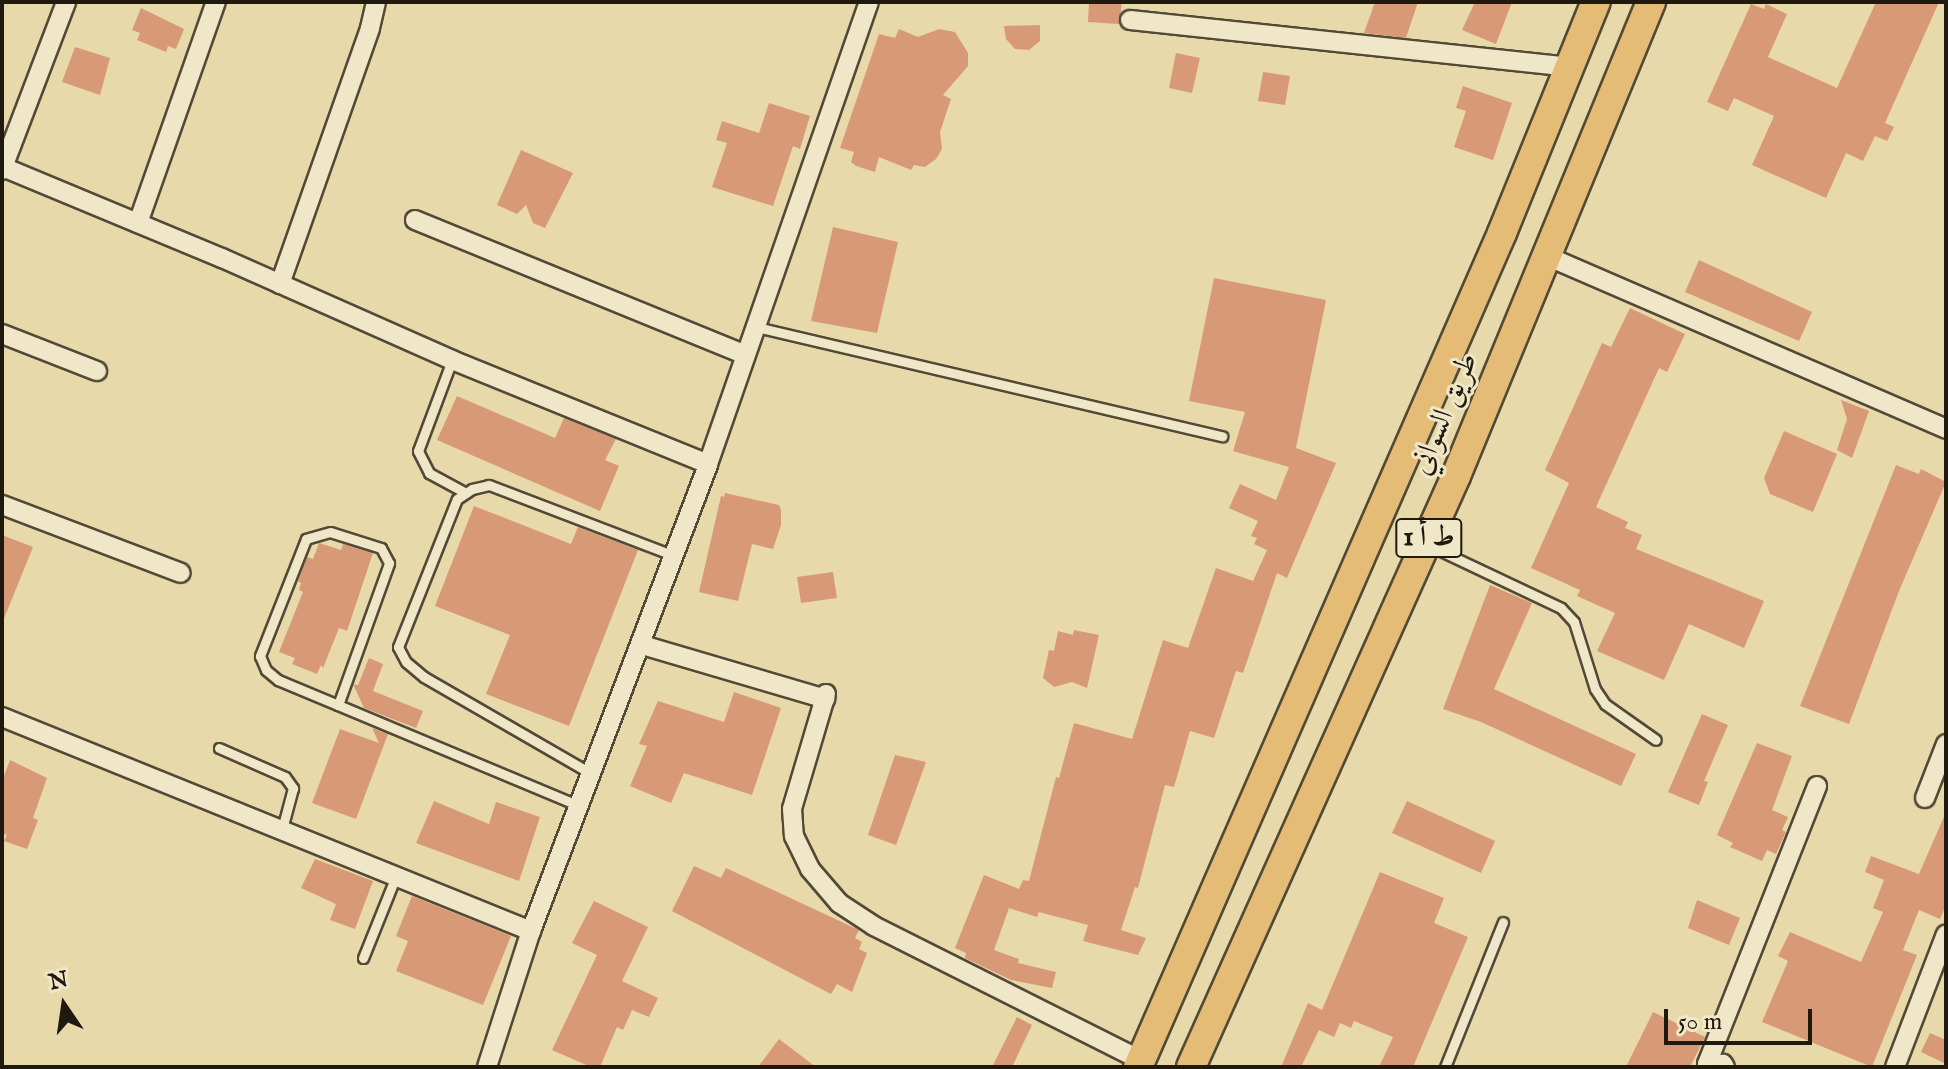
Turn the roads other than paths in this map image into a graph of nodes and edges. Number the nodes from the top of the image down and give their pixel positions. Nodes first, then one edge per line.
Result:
1 (66, 2) edge
2 (216, 2) edge
3 (376, 2) edge
4 (869, 2) edge
5 (1596, 2) edge
6 (1651, 2) edge
7 (1130, 20) dead end
8 (1568, 67) junction
9 (3, 168) edge
10 (415, 220) dead end
11 (138, 223) junction
12 (1549, 257) junction
13 (280, 284) junction
14 (756, 327) junction
15 (2, 334) edge
16 (746, 355) junction
17 (452, 360) junction
18 (97, 371) dead end
19 (1946, 429) edge
20 (1222, 436) dead end
21 (708, 464) junction
22 (466, 493) junction
23 (2, 505) edge
24 (1426, 544) junction
25 (675, 556) junction
26 (181, 573) dead end
27 (642, 645) junction
28 (338, 705) junction
29 (2, 717) edge
30 (1656, 740) dead end
31 (1946, 744) edge
32 (219, 748) dead end
33 (592, 774) junction
34 (1817, 786) dead end
35 (1925, 798) dead end
36 (579, 806) junction
37 (282, 829) junction
38 (396, 876) junction
39 (1503, 922) dead end
40 (531, 931) junction
41 (1946, 934) edge
42 (363, 958) dead end
43 (1140, 1064) edge
44 (487, 1067) edge
45 (1191, 1067) edge
46 (1445, 1067) edge
47 (1725, 1067) edge
48 (1895, 1067) edge

1 - 9 street
2 - 11 street
3 - 13 street
4 - 14 street
5 - 8 highway, طريق السواني / ط أ 1
6 - 12 highway, طريق السواني / ط أ 1
7 - 8 street
8 - 43 highway, طريق السواني / ط أ 1
9 - 11 street
10 - 16 street
11 - 13 street
12 - 19 street
12 - 24 highway, طريق السواني / ط أ 1
13 - 17 street
14 - 16 street
14 - 20 lane
15 - 18 street
16 - 21 street
17 - 21 street
17 - 22 lane
21 - 25 street
22 - 25 lane
22 - 33 lane
23 - 26 street
24 - 30 lane
24 - 45 highway, طريق السواني / ط أ 1
25 - 27 street
27 - 33 street
27 - 43 street
28 - 28 lane
28 - 36 lane
29 - 37 street
31 - 35 street
32 - 37 lane
33 - 36 street
34 - 47 street
36 - 40 street
37 - 38 street
38 - 40 street
38 - 42 lane
39 - 46 lane
40 - 44 street
41 - 48 street

